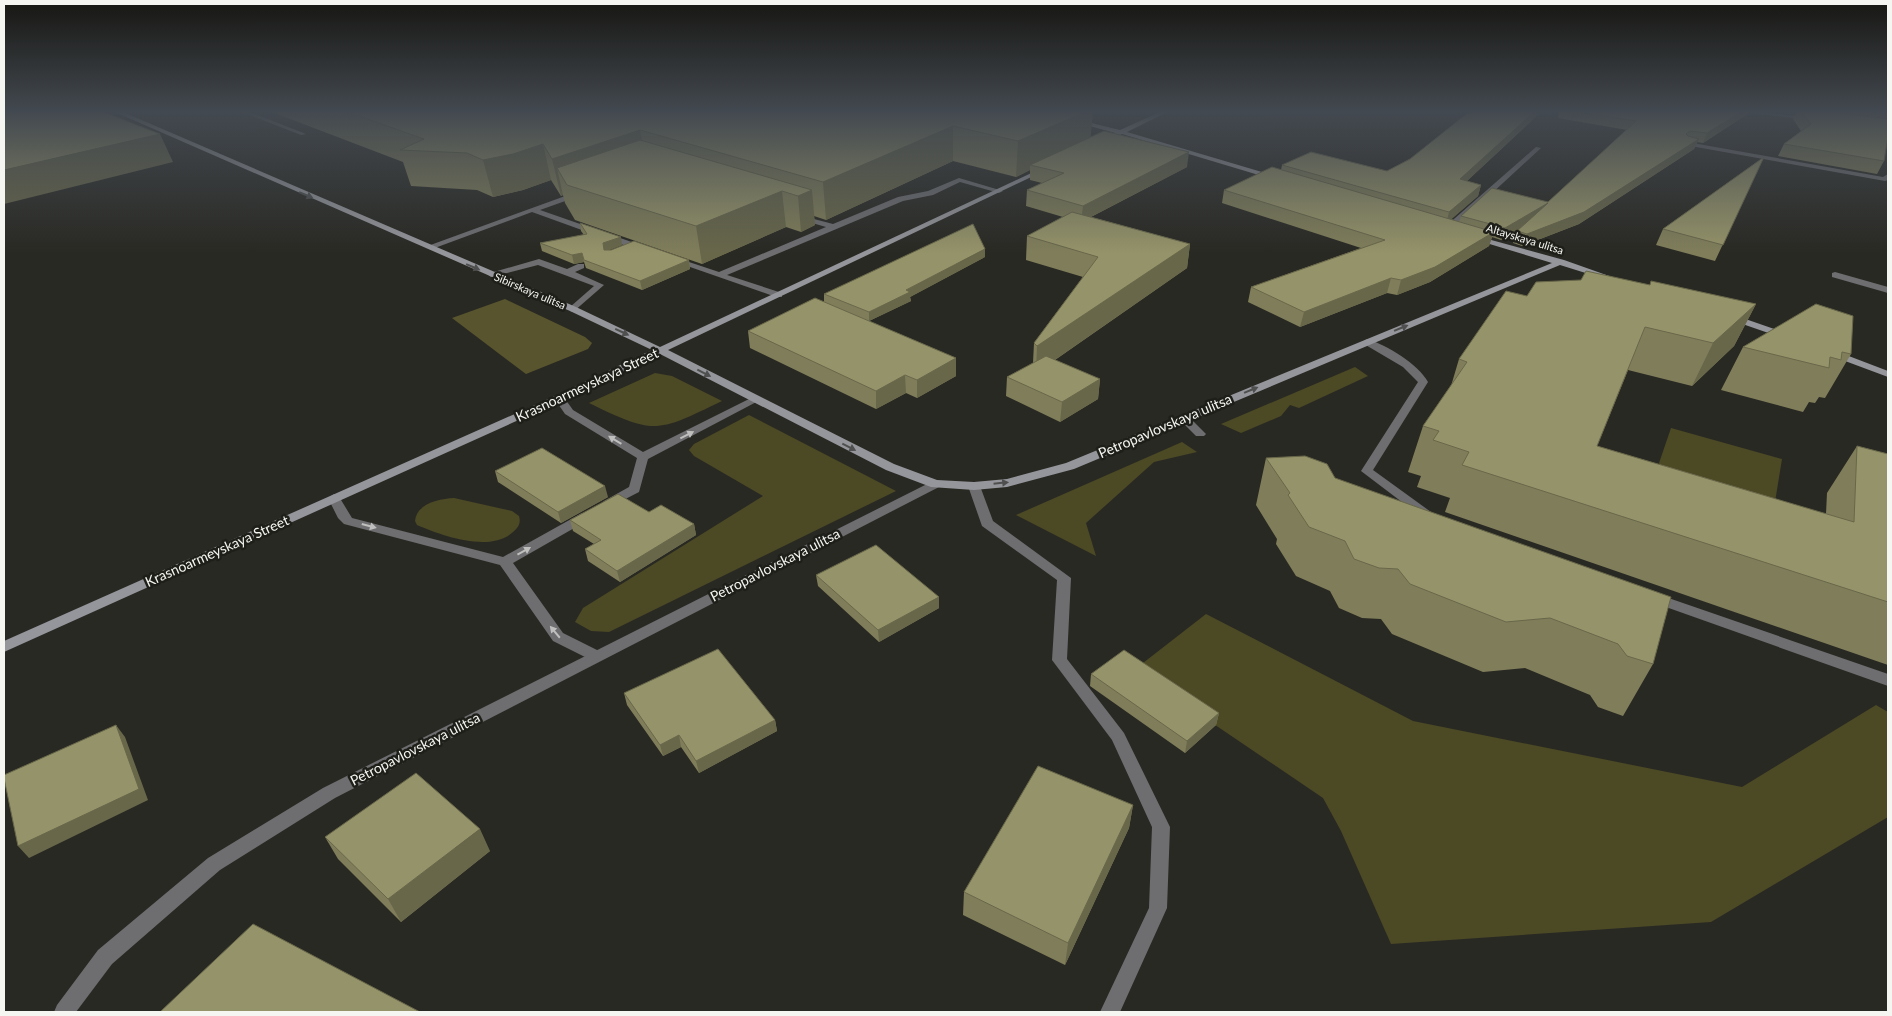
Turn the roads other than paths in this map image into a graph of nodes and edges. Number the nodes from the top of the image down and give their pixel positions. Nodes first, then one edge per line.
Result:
1 (227, 159) edge
2 (1216, 159) edge
3 (1525, 159) edge
4 (1775, 159) edge
5 (1049, 167) edge
6 (1888, 176) edge
7 (1287, 180) edge
8 (585, 191) edge
9 (999, 191) junction
10 (533, 210) junction
11 (786, 212) edge
12 (1440, 226) edge
13 (833, 227) junction
14 (1449, 228) junction
15 (1458, 231) edge
16 (1468, 234) edge
17 (634, 246) junction
18 (429, 247) junction
19 (617, 252) edge
20 (652, 252) edge
21 (662, 256) edge
22 (1561, 262) junction
23 (581, 266) edge
24 (566, 272) junction
25 (491, 274) junction
26 (719, 275) junction
27 (1835, 275) dead end
28 (1618, 280) edge
29 (1888, 290) edge
30 (778, 295) junction
31 (573, 309) junction
32 (1722, 314) edge
33 (1796, 340) edge
34 (1367, 342) junction
35 (1824, 350) edge
36 (661, 351) junction
37 (1888, 374) edge
38 (559, 398) junction
39 (756, 399) junction
40 (1184, 418) junction
41 (1200, 434) dead end
42 (643, 457) junction
43 (935, 484) junction
44 (974, 486) junction
45 (334, 498) junction
46 (1443, 523) edge
47 (505, 562) junction
48 (1646, 595) edge
49 (4, 647) edge
50 (596, 656) junction
51 (1888, 680) edge
52 (64, 1012) edge
53 (1110, 1012) edge

1 -> 18 main road, Sibirskaya ulitsa
2 - 7 main road
3 - 14 street
4 - 6 street
5 - 9 main road, Krasnoarmeyskaya Street
8 - 10 street
9 - 13 street
9 - 30 main road, Krasnoarmeyskaya Street
10 - 17 street
10 - 18 street
11 - 13 street
12 - 14 main road
13 - 26 street
14 - 15 main road
16 - 22 main road, Altayskaya ulitsa
17 - 19 street
17 - 20 street
18 -> 25 main road, Sibirskaya ulitsa
21 - 26 street
22 - 28 main road, Altayskaya ulitsa
34 -> 22 main road, Petropavlovskaya ulitsa
23 - 24 street
24 - 25 street
24 - 31 street
25 - 31 main road, Sibirskaya ulitsa
26 - 30 street
27 - 29 street
30 - 36 main road, Krasnoarmeyskaya Street
31 -> 36 main road, Sibirskaya ulitsa
32 - 33 main road
40 -> 34 main road, Petropavlovskaya ulitsa
34 - 46 street
35 - 37 main road
36 - 38 main road, Krasnoarmeyskaya Street
36 -> 39 main road, Sibirskaya ulitsa
42 -> 38 street
38 - 45 main road, Krasnoarmeyskaya Street
42 -> 39 street
39 -> 43 main road, Sibirskaya ulitsa
40 - 41 street
44 -> 40 main road, Petropavlovskaya ulitsa
47 -> 42 street
43 - 44 main road, Petropavlovskaya ulitsa
43 - 50 street, Petropavlovskaya ulitsa
44 - 53 street
45 -> 47 street
45 - 49 main road, Krasnoarmeyskaya Street
50 -> 47 street
48 - 51 street
50 - 52 street, Petropavlovskaya ulitsa

